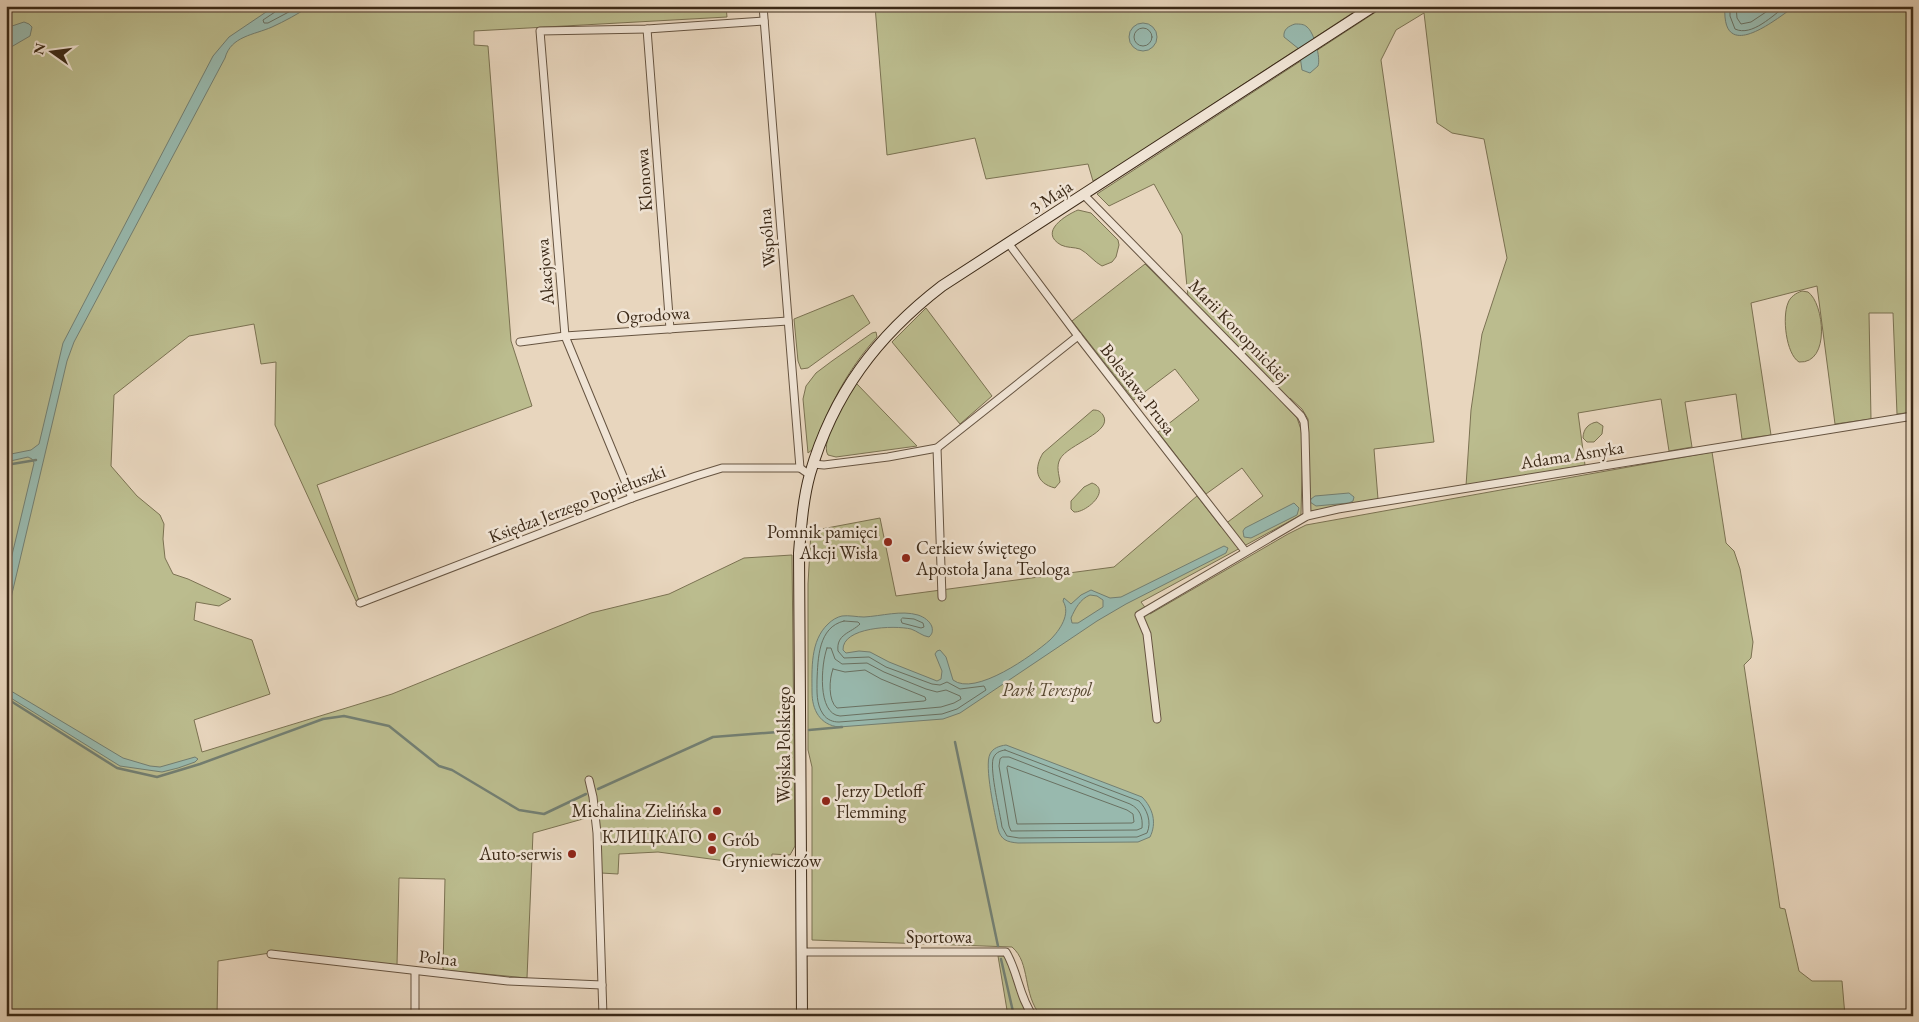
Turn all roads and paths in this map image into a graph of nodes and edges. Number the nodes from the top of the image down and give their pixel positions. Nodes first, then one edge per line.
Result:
1 (763, 6) edge
2 (1374, 6) edge
3 (764, 21) junction
4 (647, 28) junction
5 (1084, 195) junction
6 (1009, 244) junction
7 (788, 321) junction
8 (670, 330) junction
9 (565, 336) junction
10 (1078, 336) junction
11 (520, 342) dead end
12 (1913, 416) edge
13 (937, 448) junction
14 (813, 464) junction
15 (800, 468) junction
16 (810, 474) junction
17 (632, 498) junction
18 (1307, 516) junction
19 (1245, 552) junction
20 (942, 597) dead end
21 (360, 603) dead end
22 (1157, 719) dead end
23 (589, 780) dead end
24 (802, 952) junction
25 (271, 954) dead end
26 (415, 971) junction
27 (602, 985) junction
28 (415, 1016) edge
29 (604, 1016) edge
30 (802, 1016) edge
31 (1033, 1016) edge

1 - 3 street, Wspólna
2 - 5 street, 3 Maja
3 - 4 street
3 - 7 street, Wspólna
4 - 8 street, Klonowa
4 - 9 street, Akacjowa
5 - 6 street, 3 Maja
5 - 18 street, Marii Konopnickiej
6 - 10 street, Bolesława Prusa
6 - 14 street, 3 Maja
7 - 8 street, Ogrodowa
7 - 15 street, Wspólna
8 - 9 street, Ogrodowa
9 - 11 street, Ogrodowa
9 - 17 street, Akacjowa
10 - 13 street
10 - 19 street, Bolesława Prusa
12 - 18 street, Adama Asnyka
13 - 14 street
13 - 20 street
14 - 16 street, 3 Maja
15 - 16 street
15 - 17 street, Księdza Jerzego Popiełuszki
16 - 24 street, Wojska Polskiego
17 - 21 street, Księdza Jerzego Popiełuszki
18 - 19 street, Adama Asnyka
19 - 22 street, Adama Asnyka
23 - 27 street
24 - 30 street, Wojska Polskiego
24 - 31 street, Sportowa
25 - 26 street, Polna
26 - 27 street, Polna
26 - 28 street
27 - 29 street

